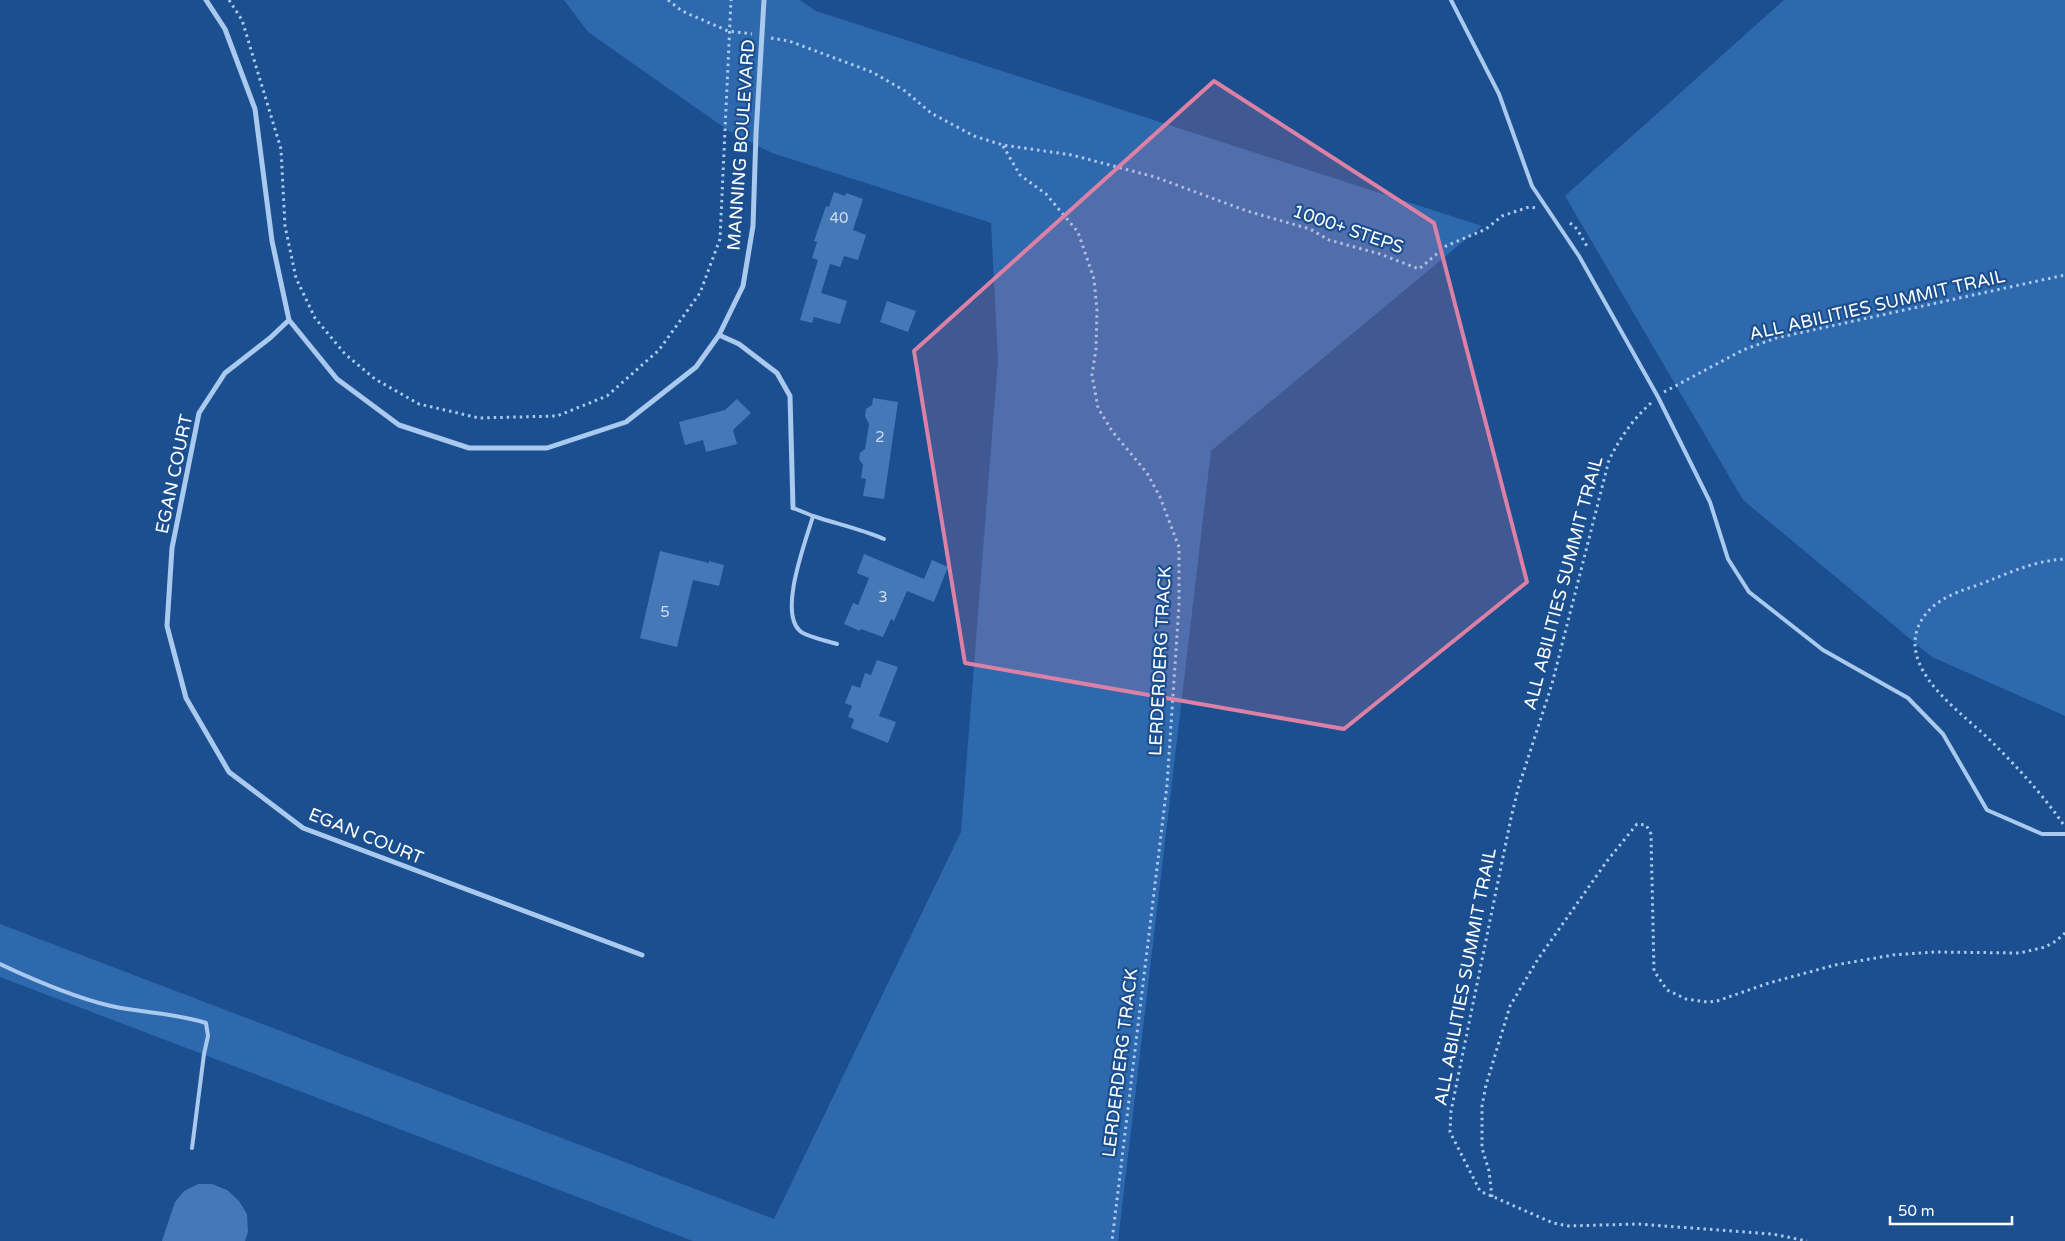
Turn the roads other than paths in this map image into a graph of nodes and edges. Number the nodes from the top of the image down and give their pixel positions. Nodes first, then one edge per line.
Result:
1 (206, 0) edge
2 (764, 0) edge
3 (1451, 0) edge
4 (289, 320) junction
5 (719, 335) junction
6 (793, 508) joint
7 (812, 516) junction
8 (884, 539) dead end
9 (837, 644) dead end
10 (2065, 834) edge
11 (642, 955) dead end
12 (0, 964) edge
13 (192, 1148) dead end

1 - 4 street, MANNING BOULEVARD
2 - 5 street, MANNING BOULEVARD
3 - 10 lane
4 - 5 street, MANNING BOULEVARD
4 - 11 street, EGAN COURT
5 - 6 street
6 - 7 lane
7 - 8 lane
7 - 9 lane
12 - 13 lane

